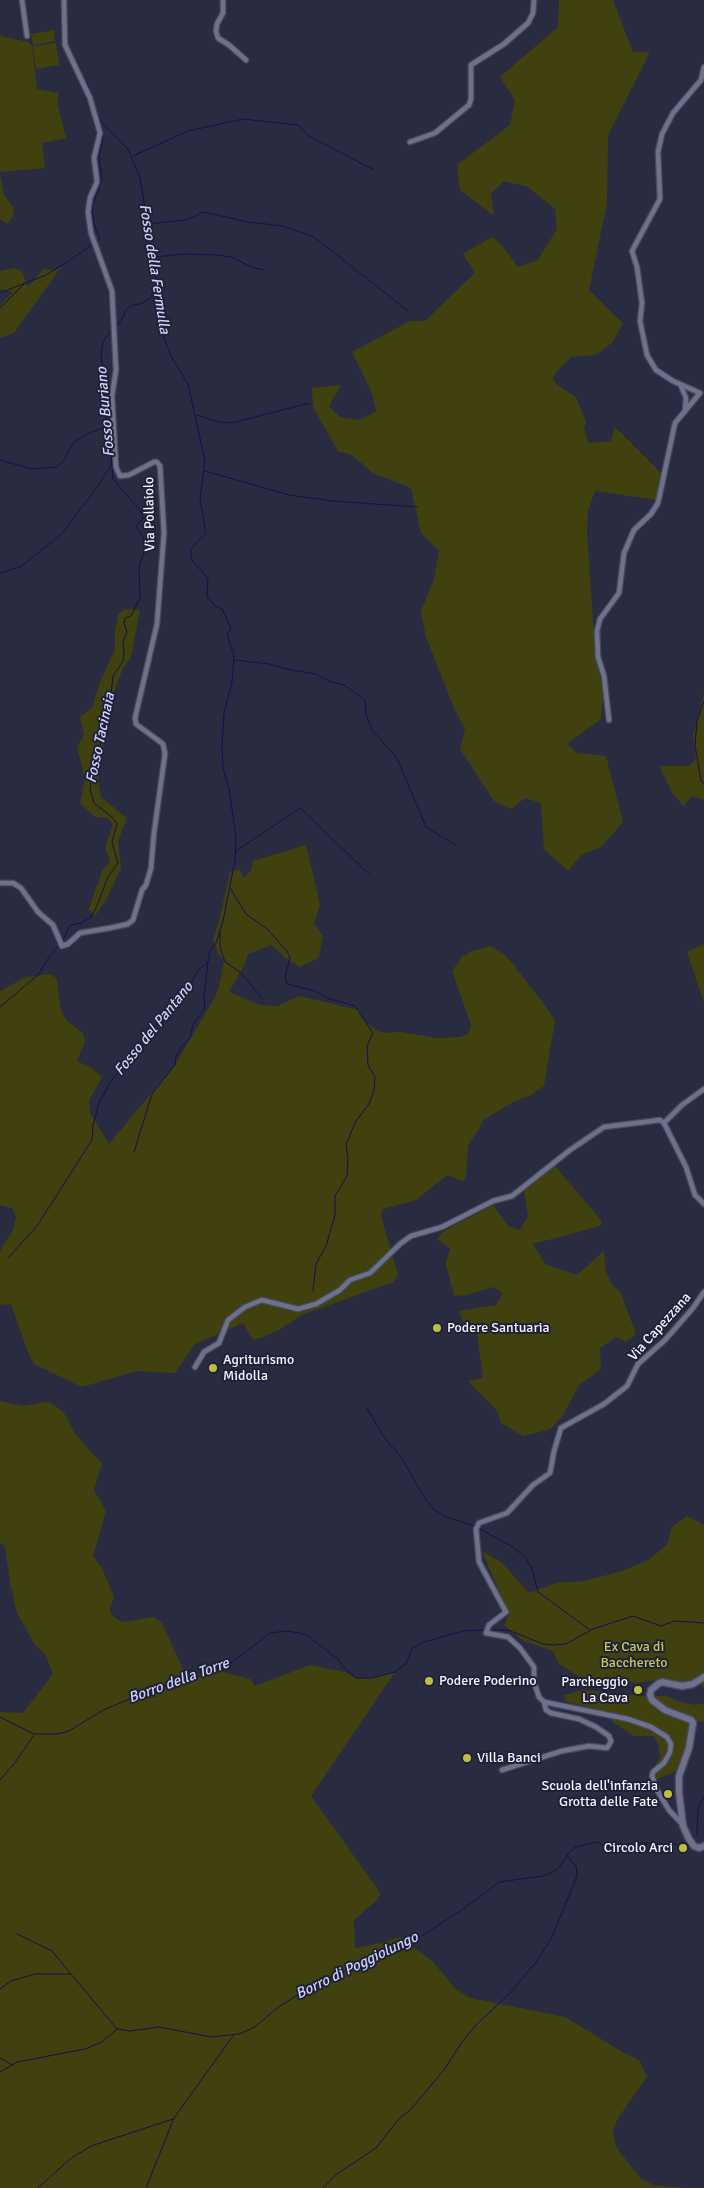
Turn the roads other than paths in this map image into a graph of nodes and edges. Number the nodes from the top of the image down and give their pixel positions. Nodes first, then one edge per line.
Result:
1 (22, 0) edge
2 (64, 0) edge
3 (223, 0) edge
4 (534, 0) edge
5 (27, 36) dead end
6 (246, 60) dead end
7 (704, 66) edge
8 (410, 142) dead end
9 (680, 384) junction
10 (702, 393) edge
11 (685, 412) junction
12 (609, 720) dead end
13 (0, 883) edge
14 (704, 1089) edge
15 (662, 1121) junction
16 (704, 1204) edge
17 (704, 1292) edge
18 (194, 1366) dead end
19 (704, 1677) edge
20 (544, 1702) junction
21 (502, 1770) dead end
22 (684, 1826) junction
23 (704, 1846) edge

1 - 5 street
2 - 13 street, Via Pollaiolo
3 - 6 street
4 - 8 street
7 - 9 street
9 - 10 street
9 - 11 street
10 - 11 street
11 - 12 street
14 - 15 street
15 - 16 street
15 - 18 street
17 - 20 street, Via Capezzana
19 - 22 street
20 - 21 street
20 - 22 street
22 - 23 street

